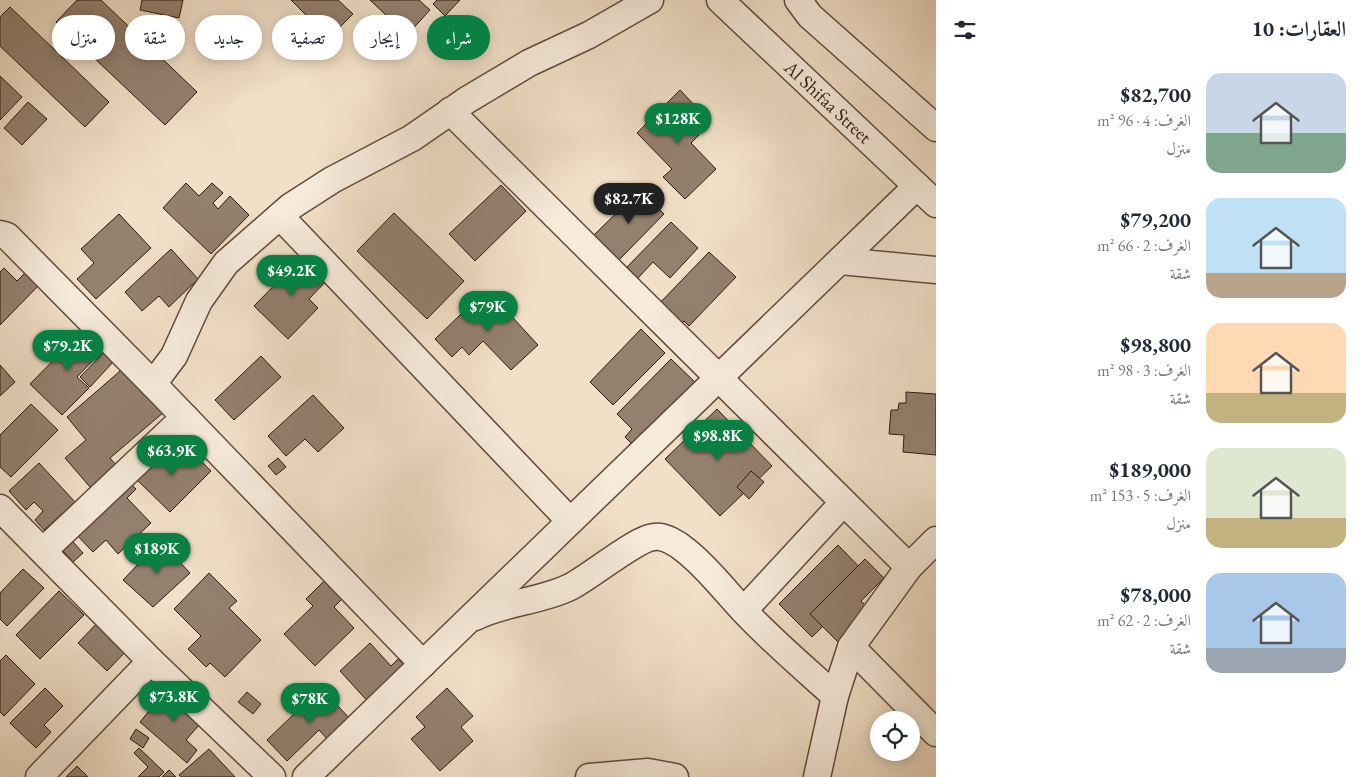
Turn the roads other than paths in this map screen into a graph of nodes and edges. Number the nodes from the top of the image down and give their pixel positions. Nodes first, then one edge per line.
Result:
1 (650, 0) edge
2 (720, 0) edge
3 (798, 0) edge
4 (450, 111) junction
5 (936, 128) edge
6 (931, 198) edge
7 (280, 216) junction
8 (0, 234) edge
9 (840, 261) junction
10 (936, 270) edge
11 (718, 378) junction
12 (153, 384) junction
13 (185, 417) junction
14 (843, 503) junction
15 (0, 508) edge
16 (570, 521) junction
17 (936, 540) edge
18 (43, 550) junction
19 (909, 567) junction
20 (744, 610) junction
21 (468, 620) junction
22 (851, 646) junction
23 (151, 661) junction
24 (423, 664) junction
25 (835, 696) junction
26 (930, 716) edge
27 (38, 777) edge
28 (272, 777) edge
29 (306, 777) edge
30 (589, 777) edge
31 (675, 777) edge
32 (817, 777) edge

1 - 4 street
2 - 6 street, Al Shifaa Street
3 - 5 street
4 - 7 street
4 - 11 street
6 - 9 street
7 - 12 street
7 - 16 street
8 - 12 street
9 - 10 street
9 - 11 street
11 - 14 street
11 - 16 street
12 - 13 street
13 - 18 street
13 - 24 street
14 - 19 street
14 - 20 street
15 - 18 street
16 - 21 street
17 - 19 street
18 - 23 street
19 - 22 street
20 - 21 street
20 - 25 street
21 - 24 street
22 - 25 street
22 - 26 street
23 - 27 street
23 - 28 street
24 - 29 street
25 - 32 street
30 - 31 street

